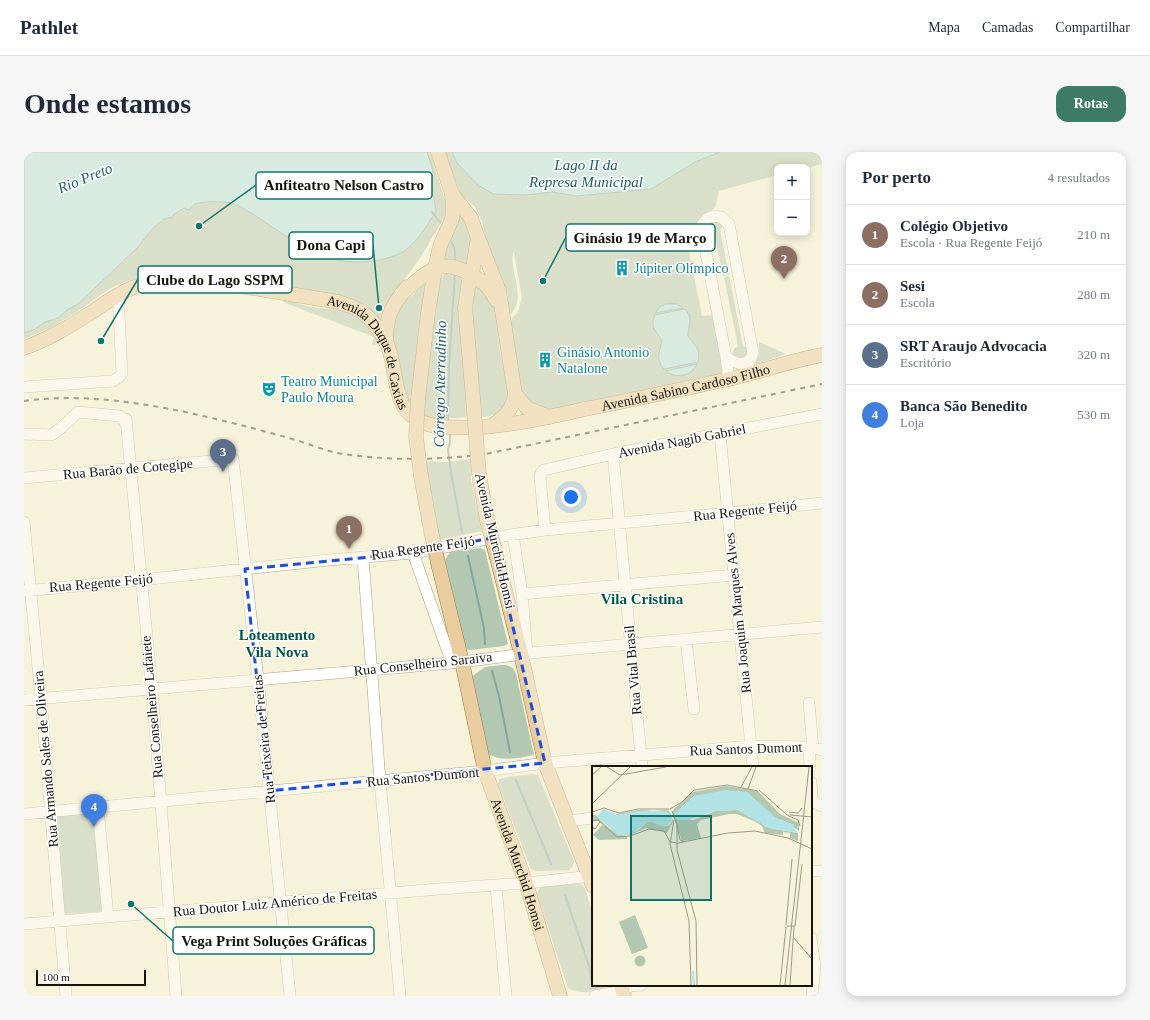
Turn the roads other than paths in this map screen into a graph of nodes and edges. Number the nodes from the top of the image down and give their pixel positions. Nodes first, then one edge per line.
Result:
1 (438, 152) edge
2 (452, 194) junction
3 (478, 238) junction
4 (440, 246) junction
5 (435, 269) junction
6 (460, 269) junction
7 (402, 293) junction
8 (118, 295) junction
9 (502, 313) junction
10 (386, 342) junction
11 (24, 348) edge
12 (822, 355) edge
13 (726, 357) junction
14 (751, 358) junction
15 (748, 375) junction
16 (724, 380) junction
17 (24, 387) edge
18 (515, 394) junction
19 (822, 414) edge
20 (549, 417) junction
21 (492, 426) junction
22 (24, 434) edge
23 (720, 434) junction
24 (613, 454) junction
25 (233, 459) joint
26 (131, 469) junction
27 (24, 478) edge
28 (822, 503) edge
29 (728, 514) junction
30 (24, 522) edge
31 (620, 523) junction
32 (545, 530) junction
33 (510, 535) junction
34 (413, 553) junction
35 (362, 557) junction
36 (245, 569) junction
37 (734, 574) junction
38 (141, 580) junction
39 (625, 585) junction
40 (27, 590) edge
41 (522, 594) junction
42 (822, 626) edge
43 (740, 634) junction
44 (686, 639) junction
45 (631, 644) junction
46 (524, 654) junction
47 (462, 662) junction
48 (371, 670) junction
49 (258, 679) junction
50 (152, 689) junction
51 (41, 698) junction
52 (24, 700) edge
53 (809, 703) dead end
54 (694, 709) dead end
55 (751, 746) junction
56 (815, 748) edge
57 (641, 755) junction
58 (545, 763) junction
59 (642, 766) edge
60 (753, 766) edge
61 (810, 766) edge
62 (486, 771) junction
63 (380, 781) junction
64 (812, 787) edge
65 (269, 791) junction
66 (160, 801) junction
67 (815, 802) edge
68 (98, 807) junction
69 (50, 811) junction
70 (24, 814) edge
71 (592, 818) edge
72 (568, 822) junction
73 (592, 880) edge
74 (526, 883) junction
75 (496, 886) junction
76 (391, 893) junction
77 (281, 903) junction
78 (169, 912) junction
79 (108, 917) junction
80 (59, 921) junction
81 (24, 924) edge
82 (812, 944) edge
83 (816, 966) edge
84 (623, 991) edge
85 (66, 996) edge
86 (176, 996) edge
87 (290, 996) edge
88 (400, 996) edge
89 (506, 996) edge
90 (560, 996) edge
91 (594, 996) edge
92 (812, 996) edge

1 - 2 main road, Avenida Murchid Homsi
2 - 3 main road, Avenida Murchid Homsi
2 - 4 main road, Avenida Murchid Homsi
3 - 6 main road, Avenida Murchid Homsi
3 - 9 main road
4 - 5 main road, Avenida Murchid Homsi
4 - 7 main road
5 - 6 main road
5 - 7 main road
5 - 47 main road, Avenida Murchid Homsi, bridge
6 - 9 main road
6 - 46 main road, Avenida Murchid Homsi, bridge
7 - 10 main road
8 - 10 main road, Avenida Duque de Caxias
8 - 11 main road, Avenida Duque de Caxias
8 - 17 street
9 - 18 main road
10 - 21 main road, Avenida Duque de Caxias
12 - 15 main road, Avenida Sabino Cardoso Filho
13 - 14 street
13 - 14 street
13 - 15 street
13 - 16 street
14 - 15 street
15 - 16 main road, Avenida Sabino Cardoso Filho
16 - 20 main road, Avenida Sabino Cardoso Filho
18 - 20 main road
18 - 21 main road
19 - 23 street, Avenida Nagib Gabriel
20 - 21 main road, Avenida Sabino Cardoso Filho
22 - 26 street, Rua Conselheiro Lafaiete
23 - 24 street, Avenida Nagib Gabriel
23 - 29 street, Rua Joaquim Marques Alves
24 - 31 street, Rua Vital Brasil
24 - 32 street, Avenida Nagib Gabriel
25 - 26 street, Rua Barão de Cotegipe
25 - 36 street, Rua Teixeira de Freitas
26 - 27 street, Rua Barão de Cotegipe
26 - 38 street, Rua Conselheiro Lafaiete
28 - 29 street, Rua Regente Feijó
29 - 31 street, Rua Regente Feijó
29 - 37 street, Rua Joaquim Marques Alves
30 - 40 street, Rua Armando Sales de Oliveira
31 - 32 street, Rua Regente Feijó
31 - 39 street, Rua Vital Brasil
32 - 33 street, Rua Regente Feijó
33 - 34 street, Rua Regente Feijó
33 - 41 street
34 - 35 street, Rua Regente Feijó
34 - 47 street
35 - 36 street, Rua Regente Feijó
35 - 48 street
36 - 38 street, Rua Regente Feijó
36 - 49 street, Rua Teixeira de Freitas
37 - 39 street
37 - 43 street, Rua Joaquim Marques Alves
38 - 40 street, Rua Regente Feijó
38 - 50 street, Rua Conselheiro Lafaiete
39 - 41 street
39 - 45 street, Rua Vital Brasil
40 - 51 street, Rua Armando Sales de Oliveira
41 - 46 street
42 - 43 street, Rua Conselheiro Saraiva
43 - 44 street, Rua Conselheiro Saraiva
43 - 55 street, Rua Joaquim Marques Alves
44 - 45 street, Rua Conselheiro Saraiva
44 - 54 street
45 - 46 street, Rua Conselheiro Saraiva
45 - 57 street, Rua Vital Brasil
46 - 47 street, Rua Conselheiro Saraiva
46 - 58 main road, Avenida Murchid Homsi
47 - 48 street, Rua Conselheiro Saraiva
47 - 62 main road, Avenida Murchid Homsi
48 - 49 street, Rua Conselheiro Saraiva
48 - 63 street
49 - 50 street, Rua Conselheiro Saraiva
49 - 65 street, Rua Teixeira de Freitas
50 - 51 street, Rua Conselheiro Saraiva
50 - 66 street, Rua Conselheiro Lafaiete
51 - 52 street, Rua Conselheiro Saraiva
51 - 69 street, Rua Armando Sales de Oliveira
53 - 56 street
55 - 56 street, Rua Santos Dumont
55 - 57 street, Rua Santos Dumont
55 - 60 street, Rua Joaquim Marques Alves
56 - 61 street
57 - 58 street, Rua Santos Dumont
57 - 59 street, Rua Vital Brasil
58 - 62 street, Rua Santos Dumont
58 - 72 main road, Avenida Murchid Homsi
62 - 63 street, Rua Santos Dumont
62 - 74 main road, Avenida Murchid Homsi
63 - 65 street, Rua Santos Dumont
63 - 76 street
64 - 67 street
65 - 66 street, Rua Santos Dumont
65 - 77 street, Rua Teixeira de Freitas
66 - 68 street, Rua Santos Dumont
66 - 78 street, Rua Conselheiro Lafaiete
68 - 69 street, Rua Santos Dumont
68 - 79 street
69 - 70 street, Rua Santos Dumont
69 - 80 street, Rua Armando Sales de Oliveira
71 - 72 street
72 - 73 main road, Avenida Murchid Homsi
73 - 74 street, Rua Doutor Luiz Américo de Freitas
74 - 75 street, Rua Doutor Luiz Américo de Freitas
74 - 90 main road, Avenida Murchid Homsi
75 - 76 street, Rua Doutor Luiz Américo de Freitas
75 - 89 street
76 - 77 street, Rua Doutor Luiz Américo de Freitas
76 - 88 street
77 - 78 street, Rua Doutor Luiz Américo de Freitas
77 - 87 street, Rua Teixeira de Freitas
78 - 79 street, Rua Doutor Luiz Américo de Freitas
78 - 86 street, Rua Conselheiro Lafaiete
79 - 80 street, Rua Doutor Luiz Américo de Freitas
80 - 81 street, Rua Doutor Luiz Américo de Freitas
80 - 85 street, Rua Armando Sales de Oliveira
82 - 83 street
83 - 92 street
84 - 91 street

